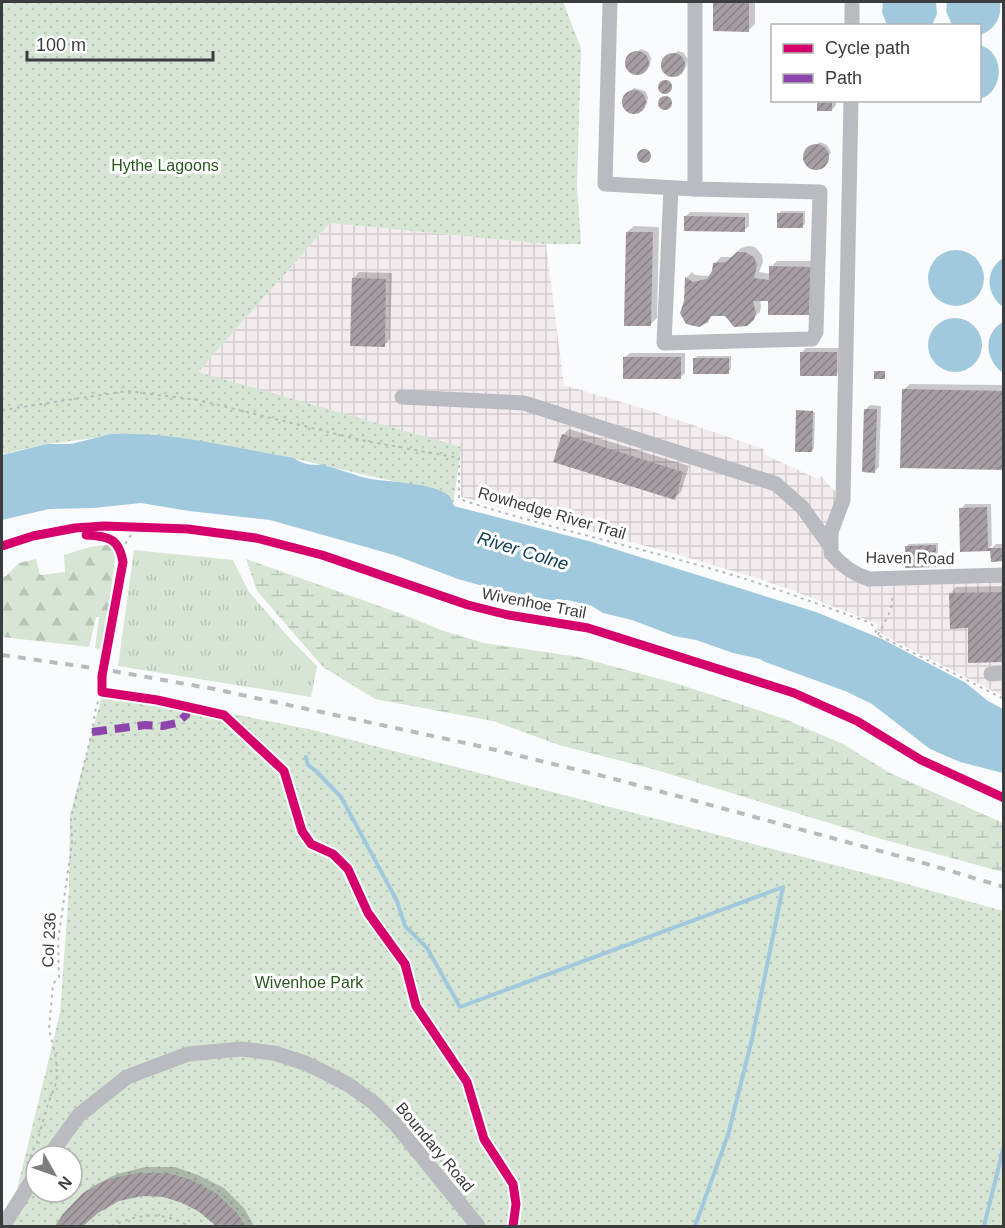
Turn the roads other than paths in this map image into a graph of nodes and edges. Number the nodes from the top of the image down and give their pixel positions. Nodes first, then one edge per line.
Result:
1 (610, 2) edge
2 (695, 2) edge
3 (852, 2) edge
4 (852, 24) edge
5 (850, 102) edge
6 (671, 188) junction
7 (694, 189) junction
8 (402, 397) dead end
9 (830, 546) junction
10 (1004, 575) edge
11 (58, 1144) edge
12 (24, 1187) edge
13 (3, 1227) edge
14 (478, 1227) edge

1 - 6 street
2 - 7 street
3 - 4 street
5 - 9 street
6 - 7 street
6 - 7 street
8 - 9 street, Haven Road
9 - 10 street, Haven Road
11 - 14 street, Boundary Road
12 - 13 street

